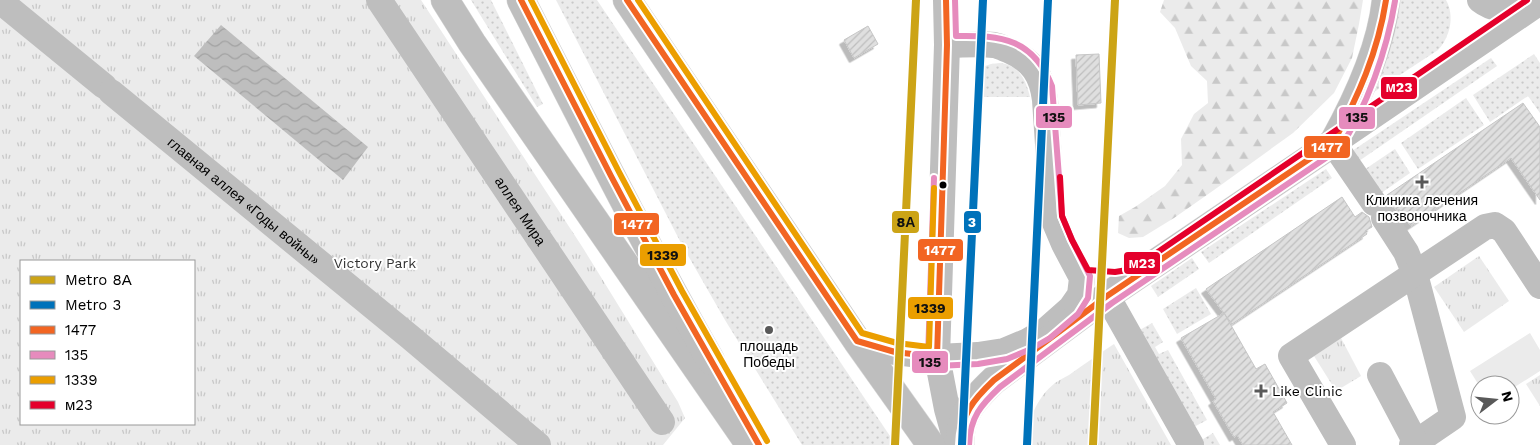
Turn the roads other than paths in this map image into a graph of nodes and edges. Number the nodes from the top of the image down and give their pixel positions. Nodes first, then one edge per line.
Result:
1 (379, 0) edge
2 (445, 0) edge
3 (521, 0) edge
4 (626, 0) edge
5 (946, 0) edge
6 (1386, 0) edge
7 (1480, 0) edge
8 (0, 1) edge
9 (1534, 6) edge
10 (946, 45) junction
11 (1333, 143) junction
12 (1415, 274) junction
13 (1136, 276) junction
14 (1082, 278) junction
15 (1540, 286) edge
16 (1107, 296) junction
17 (857, 341) junction
18 (938, 357) junction
19 (1380, 375) dead end
20 (662, 422) dead end
21 (1414, 444) edge
22 (538, 445) edge
23 (750, 445) edge
24 (759, 445) edge
25 (931, 445) edge
26 (959, 445) edge
27 (1190, 445) edge
28 (1343, 445) edge

1 - 20 street, аллея Мира
2 - 23 main road
3 - 24 main road
4 - 17 main road
5 - 10 street
6 - 11 main road
7 - 9 street
8 - 22 street, главная аллея «Годы войны»
9 - 11 street
10 - 14 street
10 - 18 street
11 - 12 street
11 - 13 main road
12 - 15 street
12 - 21 street
12 - 28 street
13 - 14 street
13 - 16 main road
14 - 18 street
16 - 26 main road
16 - 27 street
17 - 18 street
17 - 25 main road
18 - 26 street
19 - 21 street

